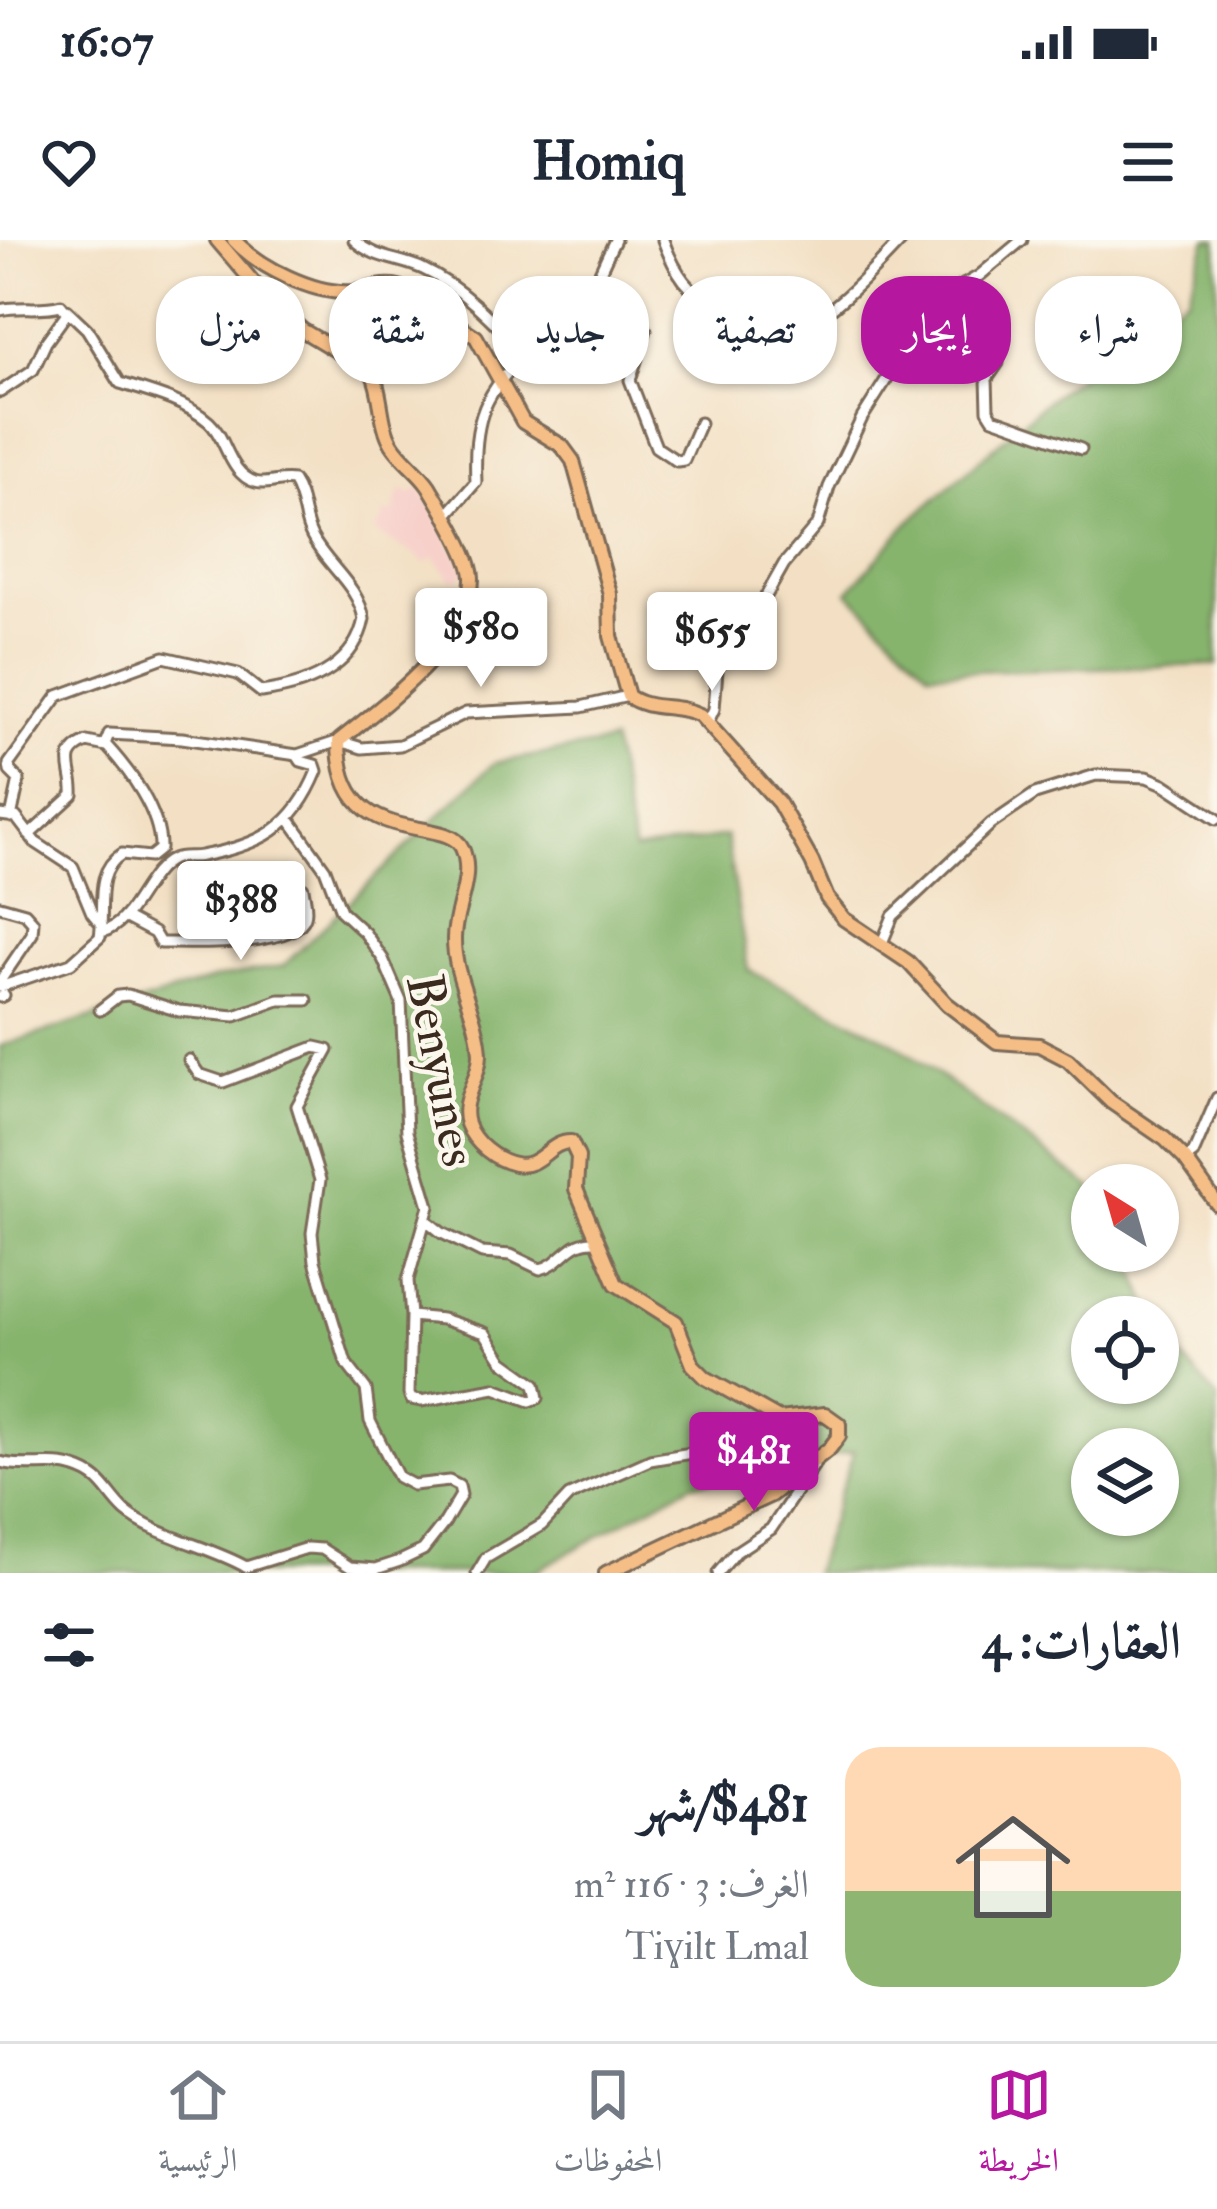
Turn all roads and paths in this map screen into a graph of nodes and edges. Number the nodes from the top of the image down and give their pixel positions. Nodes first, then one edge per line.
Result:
1 (217, 240) edge
2 (233, 240) edge
3 (353, 240) edge
4 (615, 240) edge
5 (663, 240) edge
6 (902, 240) edge
7 (1022, 240) edge
8 (595, 276) edge
9 (980, 276) edge
10 (0, 310) edge
11 (67, 310) junction
12 (492, 324) edge
13 (492, 367) edge
14 (501, 384) joint
15 (631, 384) edge
16 (883, 384) edge
17 (987, 384) edge
18 (0, 392) edge
19 (700, 423) dead end
20 (1081, 449) dead end
21 (445, 517) junction
22 (628, 696) junction
23 (708, 722) junction
24 (339, 741) junction
25 (106, 746) junction
26 (296, 755) junction
27 (5, 816) edge
28 (1217, 819) edge
29 (290, 820) junction
30 (29, 835) junction
31 (160, 849) junction
32 (172, 859) junction
33 (326, 868) junction
34 (314, 881) dead end
35 (303, 889) dead end
36 (0, 906) edge
37 (124, 917) junction
38 (102, 928) junction
39 (882, 944) junction
40 (1, 990) edge
41 (307, 1000) dead end
42 (100, 1010) dead end
43 (189, 1060) dead end
44 (1217, 1098) edge
45 (1185, 1159) junction
46 (1217, 1204) edge
47 (427, 1221) junction
48 (596, 1241) junction
49 (412, 1316) junction
50 (815, 1459) junction
51 (0, 1462) edge
52 (344, 1561) junction
53 (349, 1573) edge
54 (477, 1573) edge
55 (606, 1573) edge
56 (718, 1573) edge

1 - 21 main road
2 - 13 main road
3 - 12 street
4 - 8 street
5 - 6 street
7 - 9 street
10 - 11 street
11 - 18 street
11 - 27 street
14 - 21 street
14 - 22 main road
15 - 19 street
16 - 23 street
17 - 20 street
21 - 24 main road
22 - 23 main road
22 - 24 street
23 - 39 main road
24 - 26 street
24 - 48 main road
25 - 26 street
25 - 30 street
25 - 31 street
26 - 29 street
27 - 30 street
28 - 39 street
29 - 32 street
29 - 33 street, Benyunes
30 - 38 street
31 - 32 street
31 - 38 street
32 - 37 street
33 - 34 street
33 - 47 street, Benyunes
35 - 37 street
36 - 40 street
37 - 38 street
38 - 40 street
39 - 45 main road
41 - 42 street
43 - 52 street
44 - 45 street
45 - 46 main road
47 - 48 street, Benyunes
47 - 49 street, Benyunes
48 - 50 main road
49 - 49 street, Benyunes
50 - 54 street
50 - 55 main road
50 - 56 street
51 - 52 street
52 - 53 street

